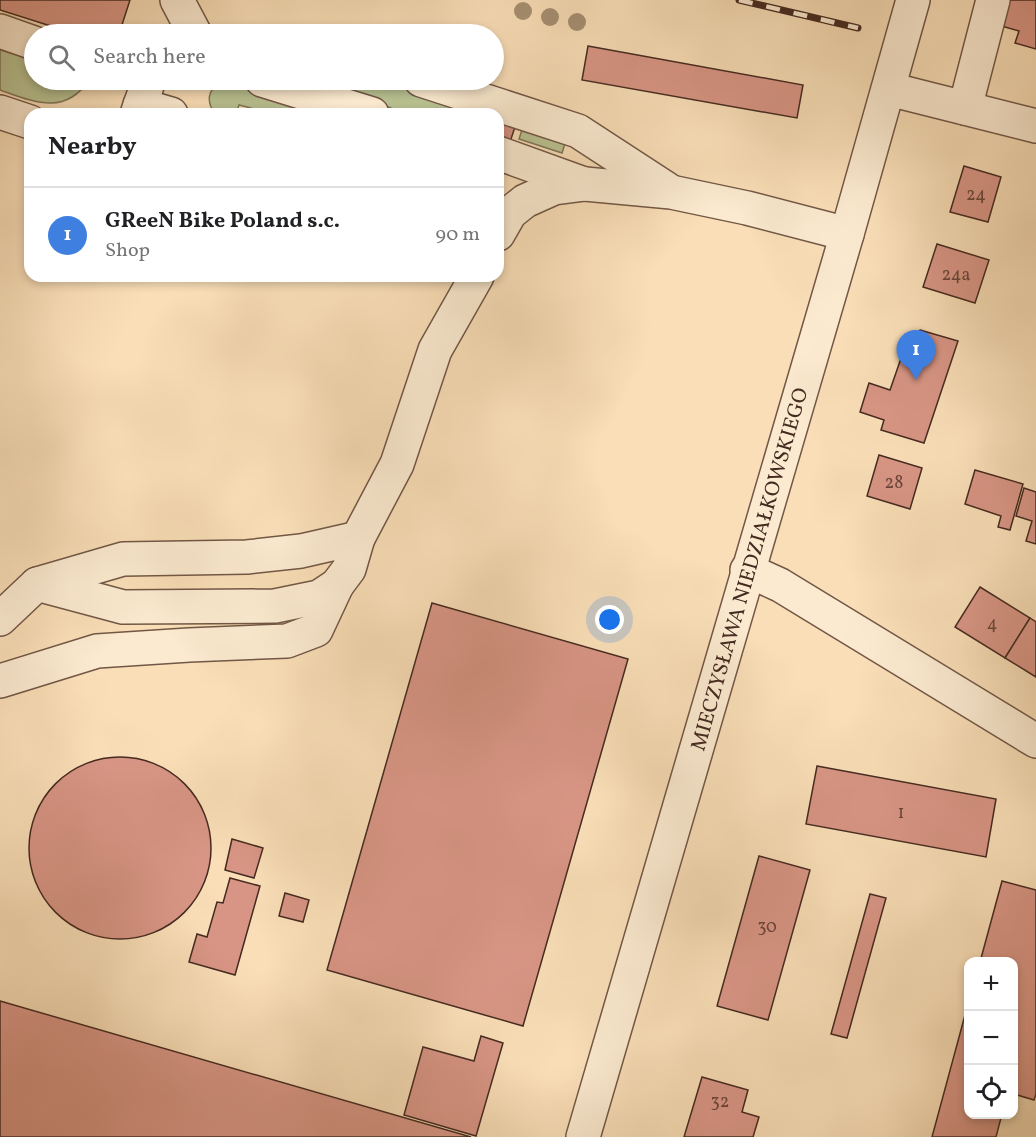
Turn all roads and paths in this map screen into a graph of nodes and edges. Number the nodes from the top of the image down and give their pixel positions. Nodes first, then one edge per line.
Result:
1 (177, 0) edge
2 (913, 0) edge
3 (993, 0) edge
4 (190, 24) edge
5 (0, 31) edge
6 (24, 39) edge
7 (889, 89) junction
8 (294, 90) edge
9 (452, 90) edge
10 (144, 92) edge
11 (164, 108) edge
12 (353, 108) edge
13 (965, 108) junction
14 (0, 112) edge
15 (24, 120) edge
16 (1036, 126) edge
17 (504, 155) edge
18 (585, 184) junction
19 (671, 192) junction
20 (504, 217) edge
21 (847, 234) junction
22 (468, 282) edge
23 (358, 538) junction
24 (747, 570) junction
25 (37, 584) junction
26 (337, 585) junction
27 (0, 619) edge
28 (0, 681) edge
29 (1036, 741) edge
30 (583, 1137) edge

1 - 4 street
2 - 7 street, MIECZYSŁAWA NIEDZIAŁKOWSKIEGO
3 - 13 street
5 - 6 street
7 - 13 street
7 - 21 street, MIECZYSŁAWA NIEDZIAŁKOWSKIEGO
8 - 12 street
9 - 19 street
10 - 11 street
13 - 16 street
14 - 15 street
17 - 18 street
18 - 19 street
18 - 20 street
19 - 21 street
21 - 24 street, MIECZYSŁAWA NIEDZIAŁKOWSKIEGO
22 - 23 street
23 - 25 street
23 - 26 street
24 - 29 street
24 - 30 street, MIECZYSŁAWA NIEDZIAŁKOWSKIEGO
25 - 26 street
25 - 27 street
26 - 28 street

